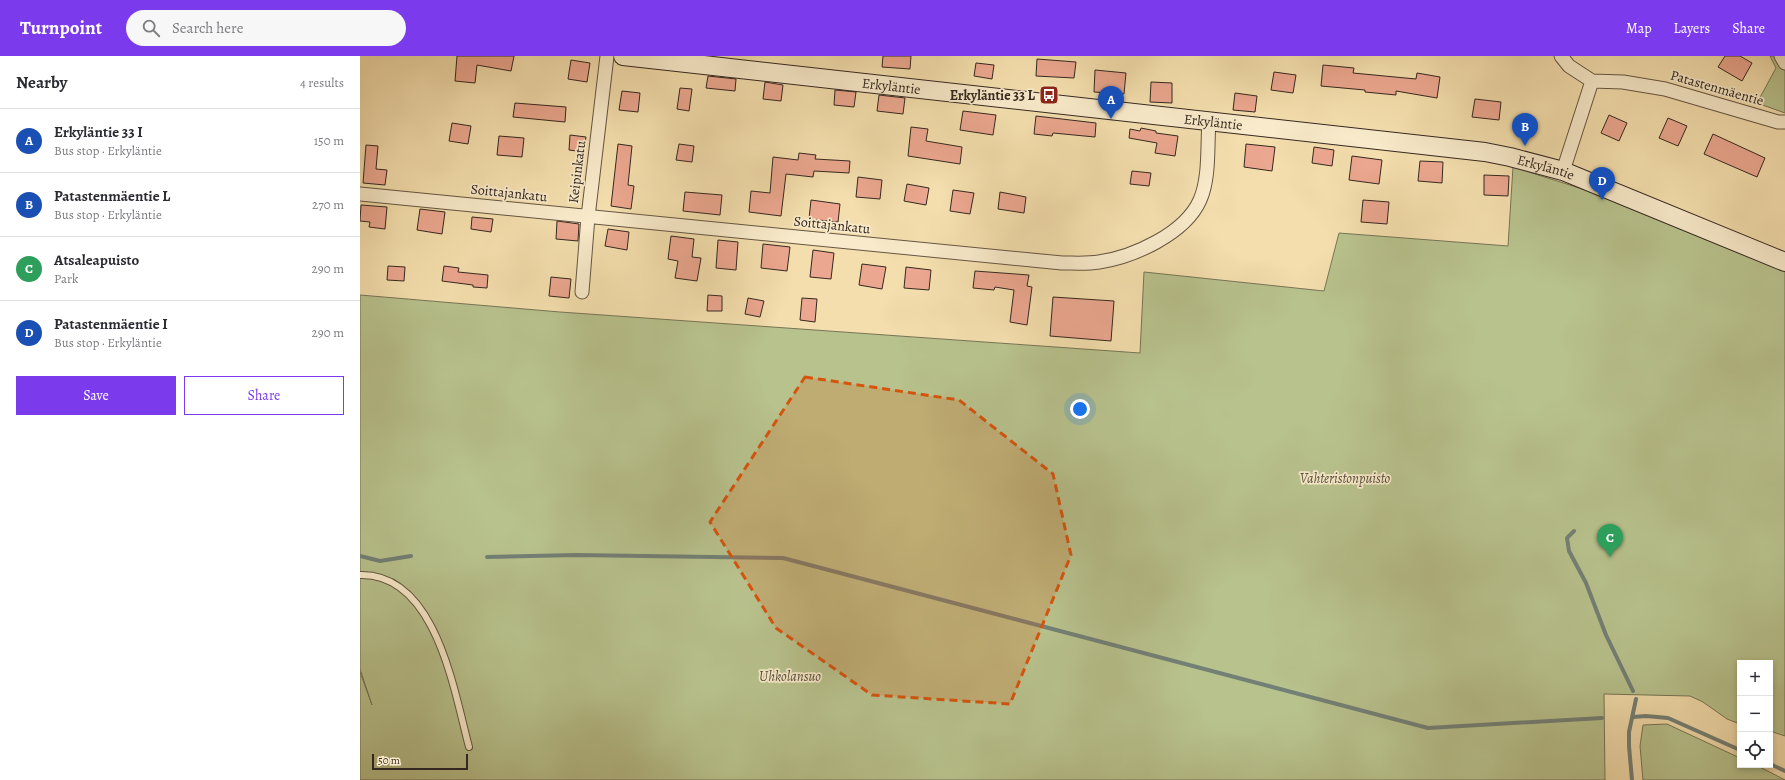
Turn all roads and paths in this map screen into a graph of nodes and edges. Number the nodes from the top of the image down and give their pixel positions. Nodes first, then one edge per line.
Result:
1 (607, 56) edge
2 (623, 56) edge
3 (1561, 56) edge
4 (1782, 56) edge
5 (1785, 63) edge
6 (1592, 81) junction
7 (1209, 121) junction
8 (1785, 122) edge
9 (1563, 171) junction
10 (360, 194) edge
11 (588, 217) junction
12 (1785, 262) edge
13 (582, 292) dead end
14 (360, 575) edge
15 (469, 746) dead end

1 - 11 street, Keipinkatu
2 - 7 street, Erkyläntie
3 - 6 street
4 - 5 street
6 - 8 street, Patastenmäentie
6 - 9 street
7 - 9 street, Erkyläntie
7 - 11 street, Soittajankatu
9 - 12 street, Erkyläntie
10 - 11 street, Soittajankatu
11 - 13 street, Keipinkatu
14 - 15 lane

